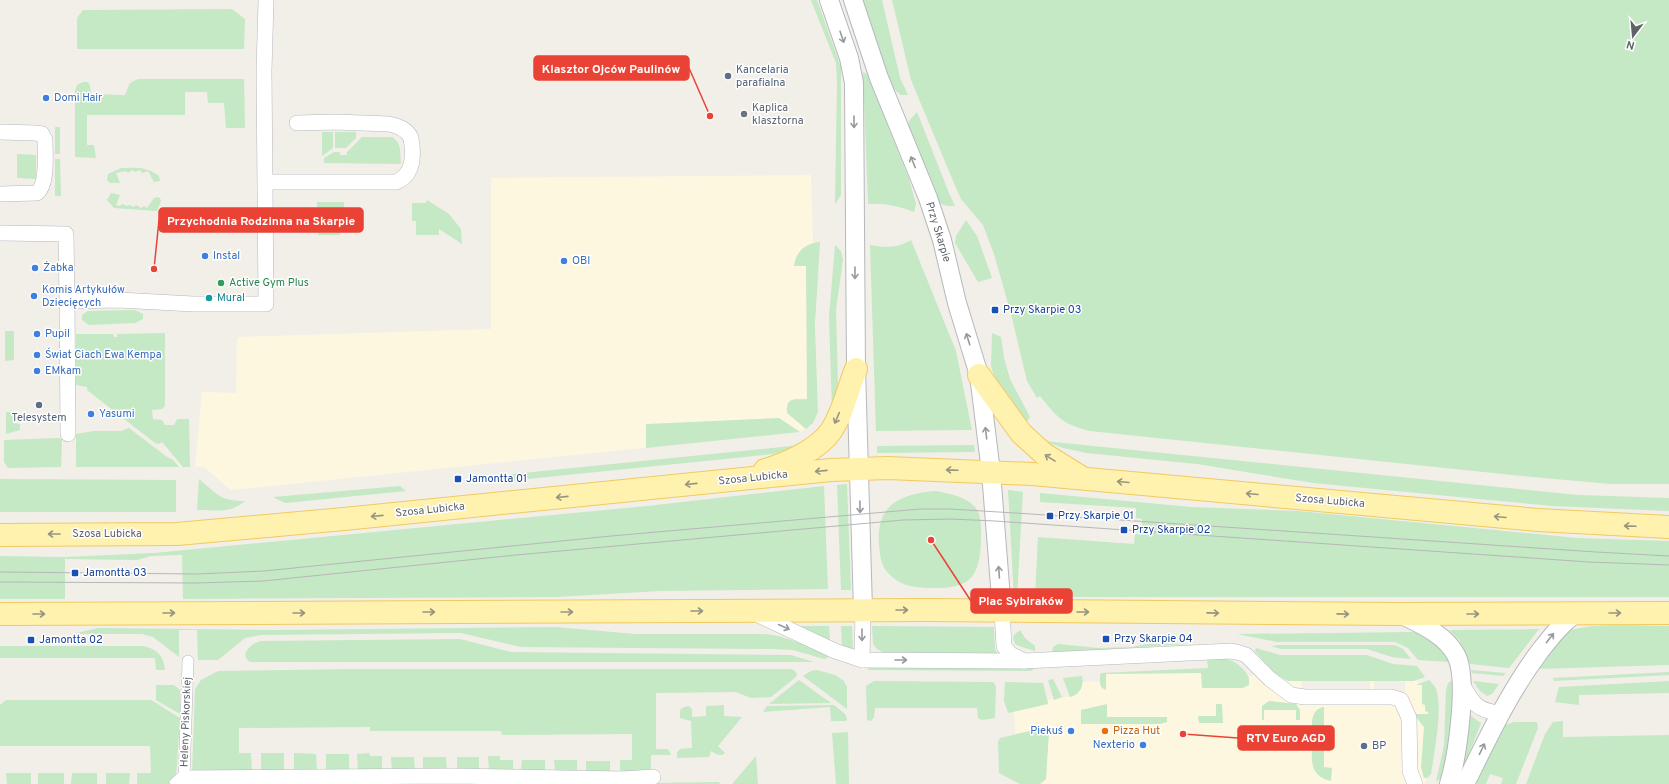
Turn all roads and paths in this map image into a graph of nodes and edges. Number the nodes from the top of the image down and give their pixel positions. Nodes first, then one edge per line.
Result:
1 (266, 0) edge
2 (829, 0) edge
3 (853, 0) edge
4 (297, 123) dead end
5 (0, 132) edge
6 (266, 182) junction
7 (0, 194) edge
8 (0, 233) edge
9 (67, 301) junction
10 (856, 369) junction
11 (979, 375) junction
12 (68, 434) dead end
13 (860, 468) junction
14 (990, 472) junction
15 (1083, 478) junction
16 (737, 479) junction
17 (1669, 527) edge
18 (0, 535) edge
19 (854, 610) junction
20 (749, 611) junction
21 (1002, 611) junction
22 (1576, 613) junction
23 (1669, 613) edge
24 (0, 614) edge
25 (1400, 614) junction
26 (862, 660) junction
27 (188, 661) dead end
28 (1024, 661) junction
29 (1461, 681) junction
30 (1500, 713) junction
31 (653, 777) dead end
32 (182, 782) edge
33 (622, 782) edge
34 (1415, 784) edge
35 (1449, 784) edge
36 (1465, 784) edge

1 - 6 street
2 -> 10 street
11 -> 3 street, Przy Skarpie
4 - 6 street
5 - 7 street
6 - 9 street
8 - 9 street
9 - 12 street
10 - 13 street
10 -> 16 main road
14 -> 11 street, Przy Skarpie
15 -> 11 main road
14 -> 13 main road, Szosa Lubicka
13 -> 16 main road, Szosa Lubicka
13 -> 19 street
14 - 15 main road, Szosa Lubicka
21 -> 14 street, Przy Skarpie
17 -> 15 main road, Szosa Lubicka
16 -> 18 main road, Szosa Lubicka
19 - 20 main road
19 -> 21 main road
19 -> 26 street
24 -> 20 main road
20 -> 26 street
21 -> 25 main road
21 - 28 street
22 -> 23 main road
25 -> 22 main road
30 -> 22 street
25 - 29 street
26 -> 28 street
27 - 32 street, Heleny Piskorskiej
28 - 34 street
29 - 30 street
29 - 35 street
36 -> 30 street
31 - 33 street
32 - 33 street

